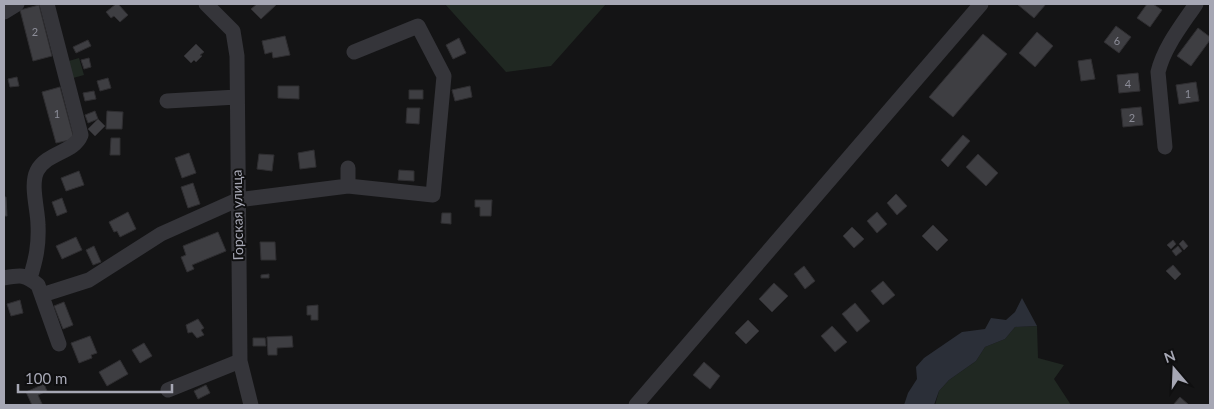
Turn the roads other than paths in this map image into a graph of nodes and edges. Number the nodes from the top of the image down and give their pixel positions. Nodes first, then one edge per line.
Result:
1 (47, 4) edge
2 (206, 4) edge
3 (980, 4) edge
4 (1196, 4) edge
5 (354, 52) dead end
6 (237, 97) junction
7 (167, 101) dead end
8 (1165, 148) dead end
9 (348, 168) dead end
10 (348, 186) junction
11 (237, 200) junction
12 (4, 278) edge
13 (30, 278) junction
14 (42, 295) junction
15 (59, 344) dead end
16 (240, 361) junction
17 (168, 390) dead end
18 (251, 405) edge
19 (636, 405) edge

1 - 13 street
2 - 6 street, Горская улица
3 - 19 street
4 - 8 street
5 - 10 street
6 - 7 street
6 - 11 street, Горская улица
9 - 10 street
10 - 11 street
11 - 14 street
11 - 16 street, Горская улица
12 - 13 street
13 - 14 street
14 - 15 street
16 - 17 street
16 - 18 street, Горская улица

